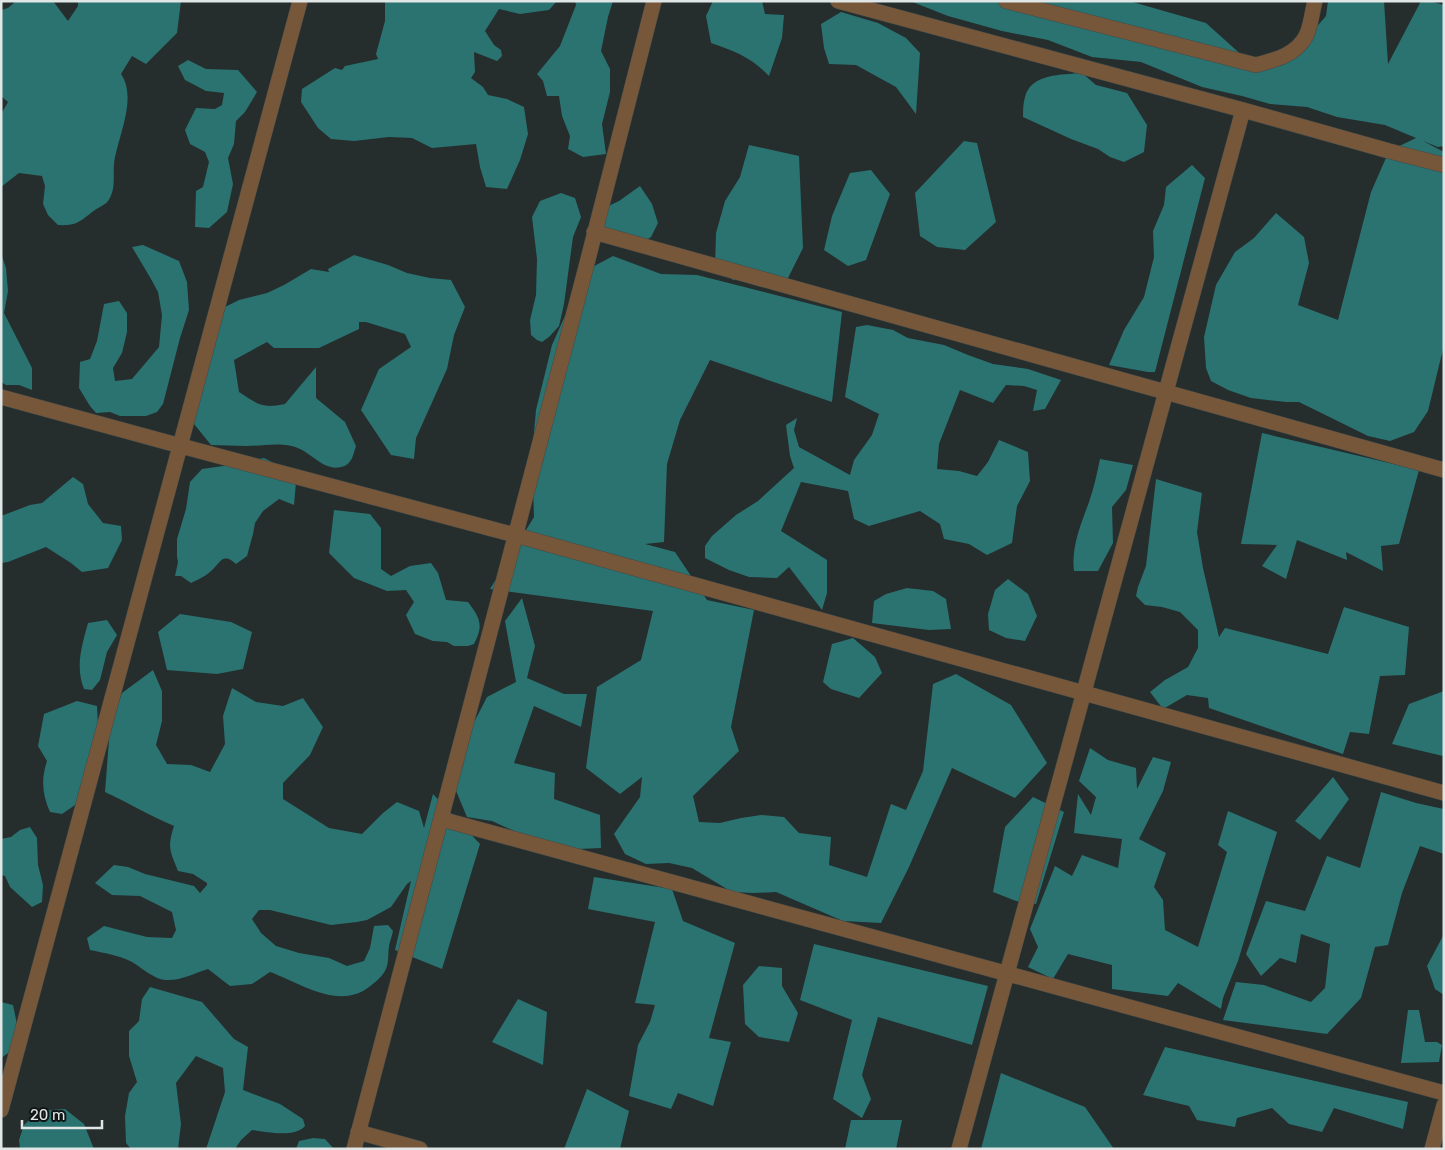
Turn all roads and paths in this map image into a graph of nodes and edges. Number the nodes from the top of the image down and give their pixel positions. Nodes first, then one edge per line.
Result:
1 (300, 1) edge
2 (654, 1) edge
3 (838, 1) edge
4 (1006, 1) edge
5 (1315, 1) edge
6 (1243, 110) junction
7 (1444, 164) edge
8 (594, 232) junction
9 (1166, 392) junction
10 (1, 397) edge
11 (181, 446) junction
12 (1444, 470) edge
13 (515, 535) junction
14 (1084, 693) junction
15 (1444, 793) edge
16 (441, 819) junction
17 (1007, 974) junction
18 (1444, 1094) edge
19 (1444, 1104) edge
20 (1, 1110) edge
21 (358, 1132) junction
22 (354, 1149) edge
23 (420, 1149) edge
24 (959, 1149) edge
25 (1432, 1149) edge

1 - 11 street
2 - 8 street
3 - 6 street
4 - 5 street
6 - 7 street
6 - 9 street
8 - 9 street
8 - 13 street
9 - 12 street
9 - 14 street
10 - 11 street
11 - 13 street
11 - 20 street
13 - 14 street
13 - 16 street
14 - 15 street
14 - 17 street
16 - 17 street
16 - 21 street
17 - 18 street
17 - 24 street
19 - 25 street
21 - 22 street
21 - 23 street

